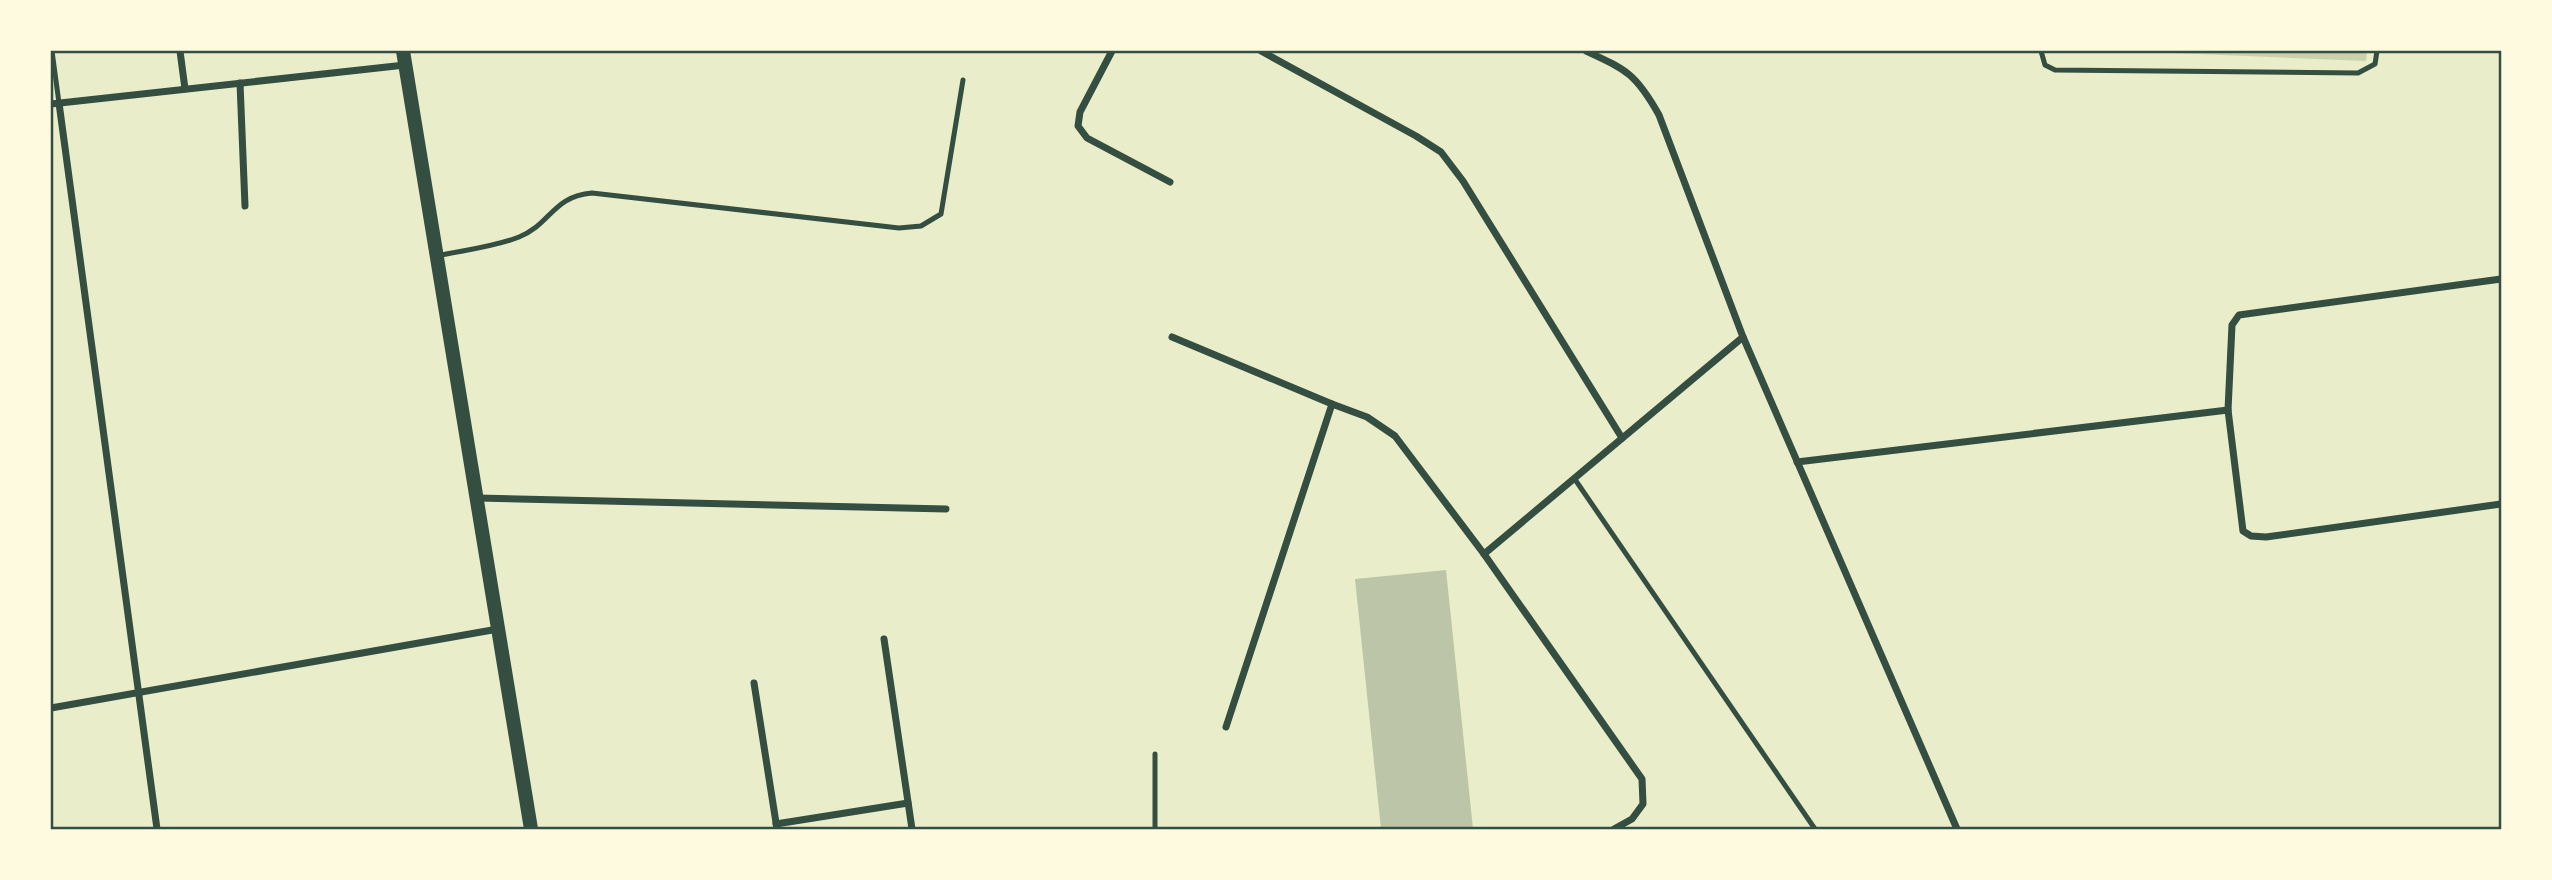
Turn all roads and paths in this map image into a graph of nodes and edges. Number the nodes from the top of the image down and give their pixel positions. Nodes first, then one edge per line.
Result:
1 (52, 51) edge
2 (180, 51) edge
3 (1112, 51) edge
4 (1261, 51) edge
5 (1586, 51) edge
6 (2041, 51) edge
7 (2376, 51) edge
8 (404, 58) edge
9 (963, 80) dead end
10 (240, 83) junction
11 (185, 89) junction
12 (55, 104) edge
13 (1170, 182) dead end
14 (245, 206) dead end
15 (438, 256) junction
16 (2501, 279) edge
17 (1172, 337) dead end
18 (1743, 337) junction
19 (1332, 404) junction
20 (2228, 410) junction
21 (1622, 439) junction
22 (1797, 462) junction
23 (1574, 478) junction
24 (477, 498) junction
25 (2501, 504) edge
26 (946, 509) dead end
27 (1484, 554) junction
28 (498, 629) junction
29 (884, 639) dead end
30 (754, 683) dead end
31 (137, 693) junction
32 (51, 708) edge
33 (1226, 727) dead end
34 (1155, 754) dead end
35 (908, 803) junction
36 (777, 827) edge
37 (157, 829) edge
38 (531, 829) edge
39 (912, 829) edge
40 (1154, 829) edge
41 (1614, 829) edge
42 (1815, 829) edge
43 (1956, 829) edge

1 - 12 lane
2 - 11 street
3 - 13 street
4 - 21 street
5 - 18 street
6 - 7 lane
8 - 10 street
8 - 15 main road
9 - 15 lane
10 - 11 street
10 - 14 street
11 - 12 street
12 - 31 street
15 - 24 main road
16 - 20 street
17 - 19 street
18 - 21 street
18 - 22 street
19 - 27 street
19 - 33 street
20 - 22 street
20 - 25 street
21 - 23 street
22 - 43 street
23 - 27 street
23 - 42 lane
24 - 26 street
24 - 28 main road
27 - 41 street
28 - 31 street
28 - 38 main road
29 - 35 street
30 - 36 street
31 - 32 street
31 - 37 street
34 - 40 lane
35 - 36 street
35 - 39 street

